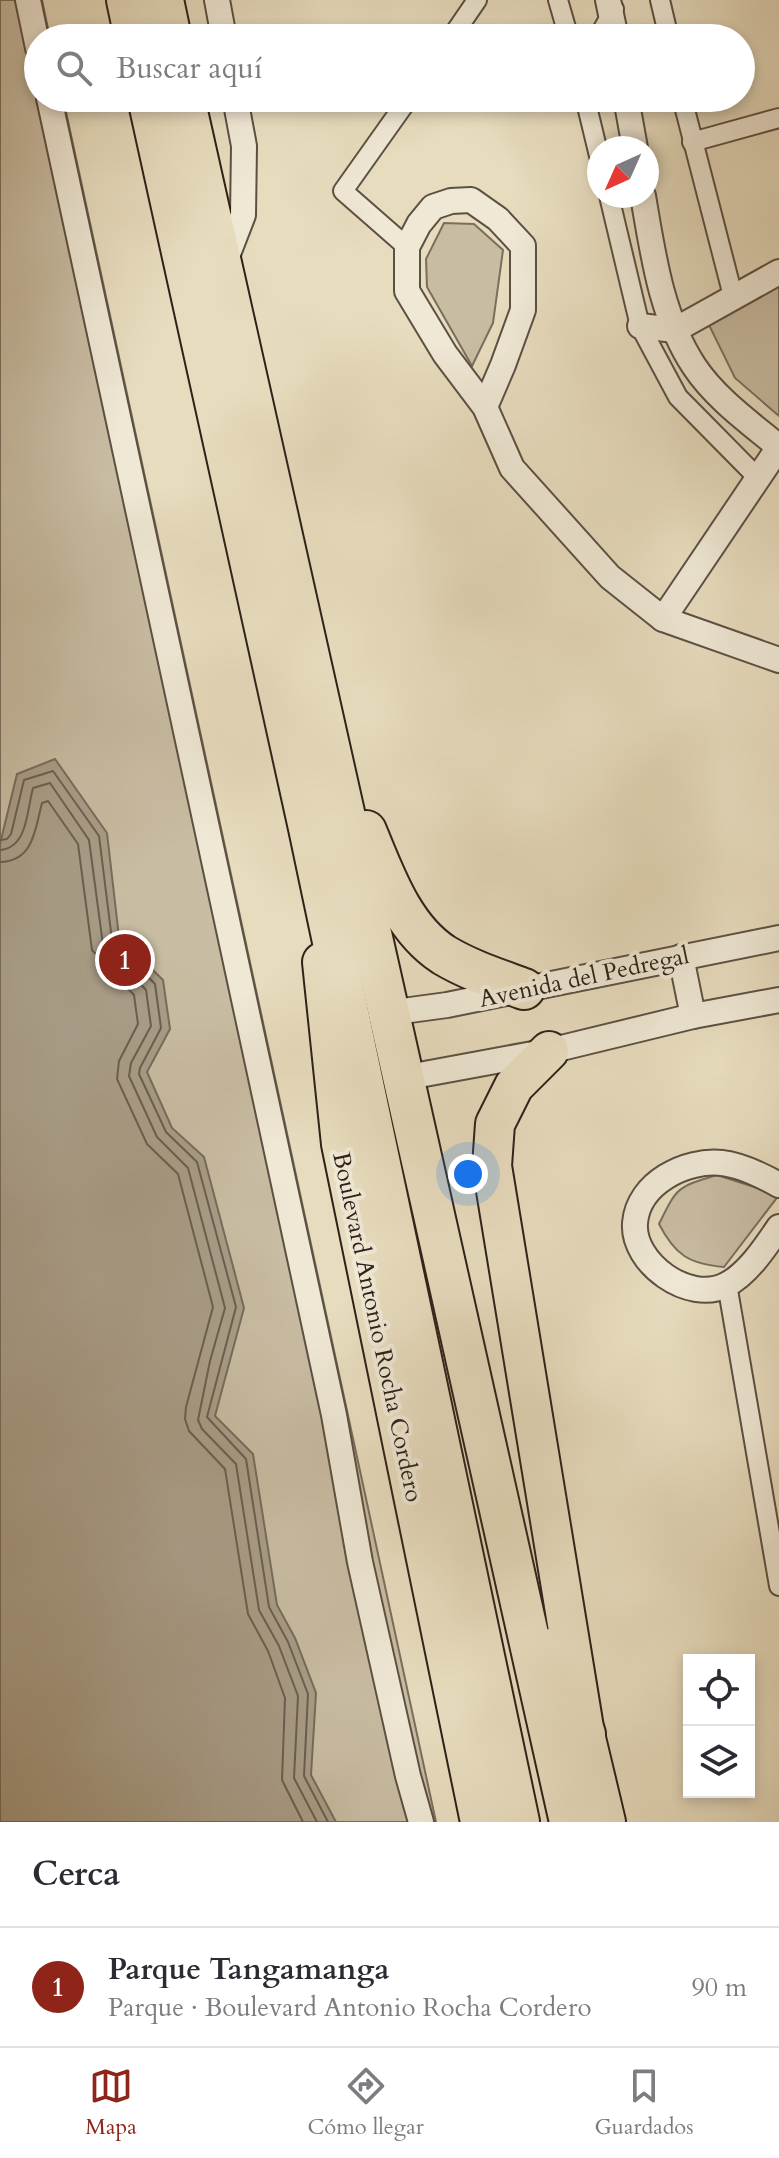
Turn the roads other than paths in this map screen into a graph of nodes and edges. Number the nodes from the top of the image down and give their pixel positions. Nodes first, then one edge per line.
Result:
1 (28, 0) edge
2 (127, 0) edge
3 (163, 0) edge
4 (217, 0) edge
5 (477, 0) edge
6 (558, 0) edge
7 (660, 0) edge
8 (612, 4) edge
9 (33, 24) edge
10 (132, 24) edge
11 (168, 24) edge
12 (221, 24) edge
13 (461, 24) edge
14 (565, 24) edge
15 (604, 24) edge
16 (614, 24) edge
17 (666, 24) edge
18 (52, 112) edge
19 (151, 112) edge
20 (187, 112) edge
21 (238, 112) edge
22 (399, 112) edge
23 (588, 112) edge
24 (629, 112) edge
25 (685, 112) edge
26 (779, 118) edge
27 (594, 136) edge
28 (633, 136) edge
29 (692, 142) junction
30 (612, 208) edge
31 (645, 208) edge
32 (407, 247) junction
33 (221, 270) junction
34 (779, 272) edge
35 (733, 296) junction
36 (640, 326) junction
37 (675, 330) junction
38 (485, 407) junction
39 (779, 447) edge
40 (758, 478) junction
41 (663, 619) junction
42 (779, 660) edge
43 (323, 726) junction
44 (309, 828) junction
45 (779, 938) edge
46 (681, 957) junction
47 (524, 989) junction
48 (779, 1000) edge
49 (388, 1013) junction
50 (693, 1016) junction
51 (549, 1051) junction
52 (403, 1078) junction
53 (779, 1185) edge
54 (779, 1227) edge
55 (727, 1284) junction
56 (509, 1550) junction
57 (779, 1586) edge
58 (585, 1734) junction
59 (421, 1822) edge
60 (480, 1822) edge
61 (519, 1822) edge
62 (570, 1822) edge
63 (606, 1822) edge

1 - 9 street
2 - 10 highway
3 - 11 highway
4 - 12 street
5 - 13 street
6 - 14 street
7 - 17 street
8 - 15 street
8 - 16 street
18 - 59 street
19 - 44 highway
20 - 33 highway
21 - 33 street
22 - 32 street
23 - 27 street
24 - 28 street
25 - 29 street
26 - 29 street
29 - 35 street
30 - 36 street
31 - 37 street
32 - 38 street
32 - 38 street
33 - 43 highway
34 - 35 street
35 - 37 street
36 - 37 street
36 - 40 street
37 - 39 street
38 - 41 street
39 - 40 street
40 - 41 street
41 - 42 street
43 - 47 highway
43 - 49 highway
44 - 60 main road, Boulevard Antonio Rocha Cordero
44 - 61 highway
45 - 46 street, Avenida del Pedregal
46 - 47 street, Avenida del Pedregal
46 - 50 street
47 - 49 street, Avenida del Pedregal
48 - 50 street
49 - 52 highway
50 - 51 street
51 - 52 street
51 - 58 main road
52 - 56 highway
53 - 55 street
54 - 55 street
55 - 57 street
56 - 58 highway
56 - 62 highway
58 - 63 main road

